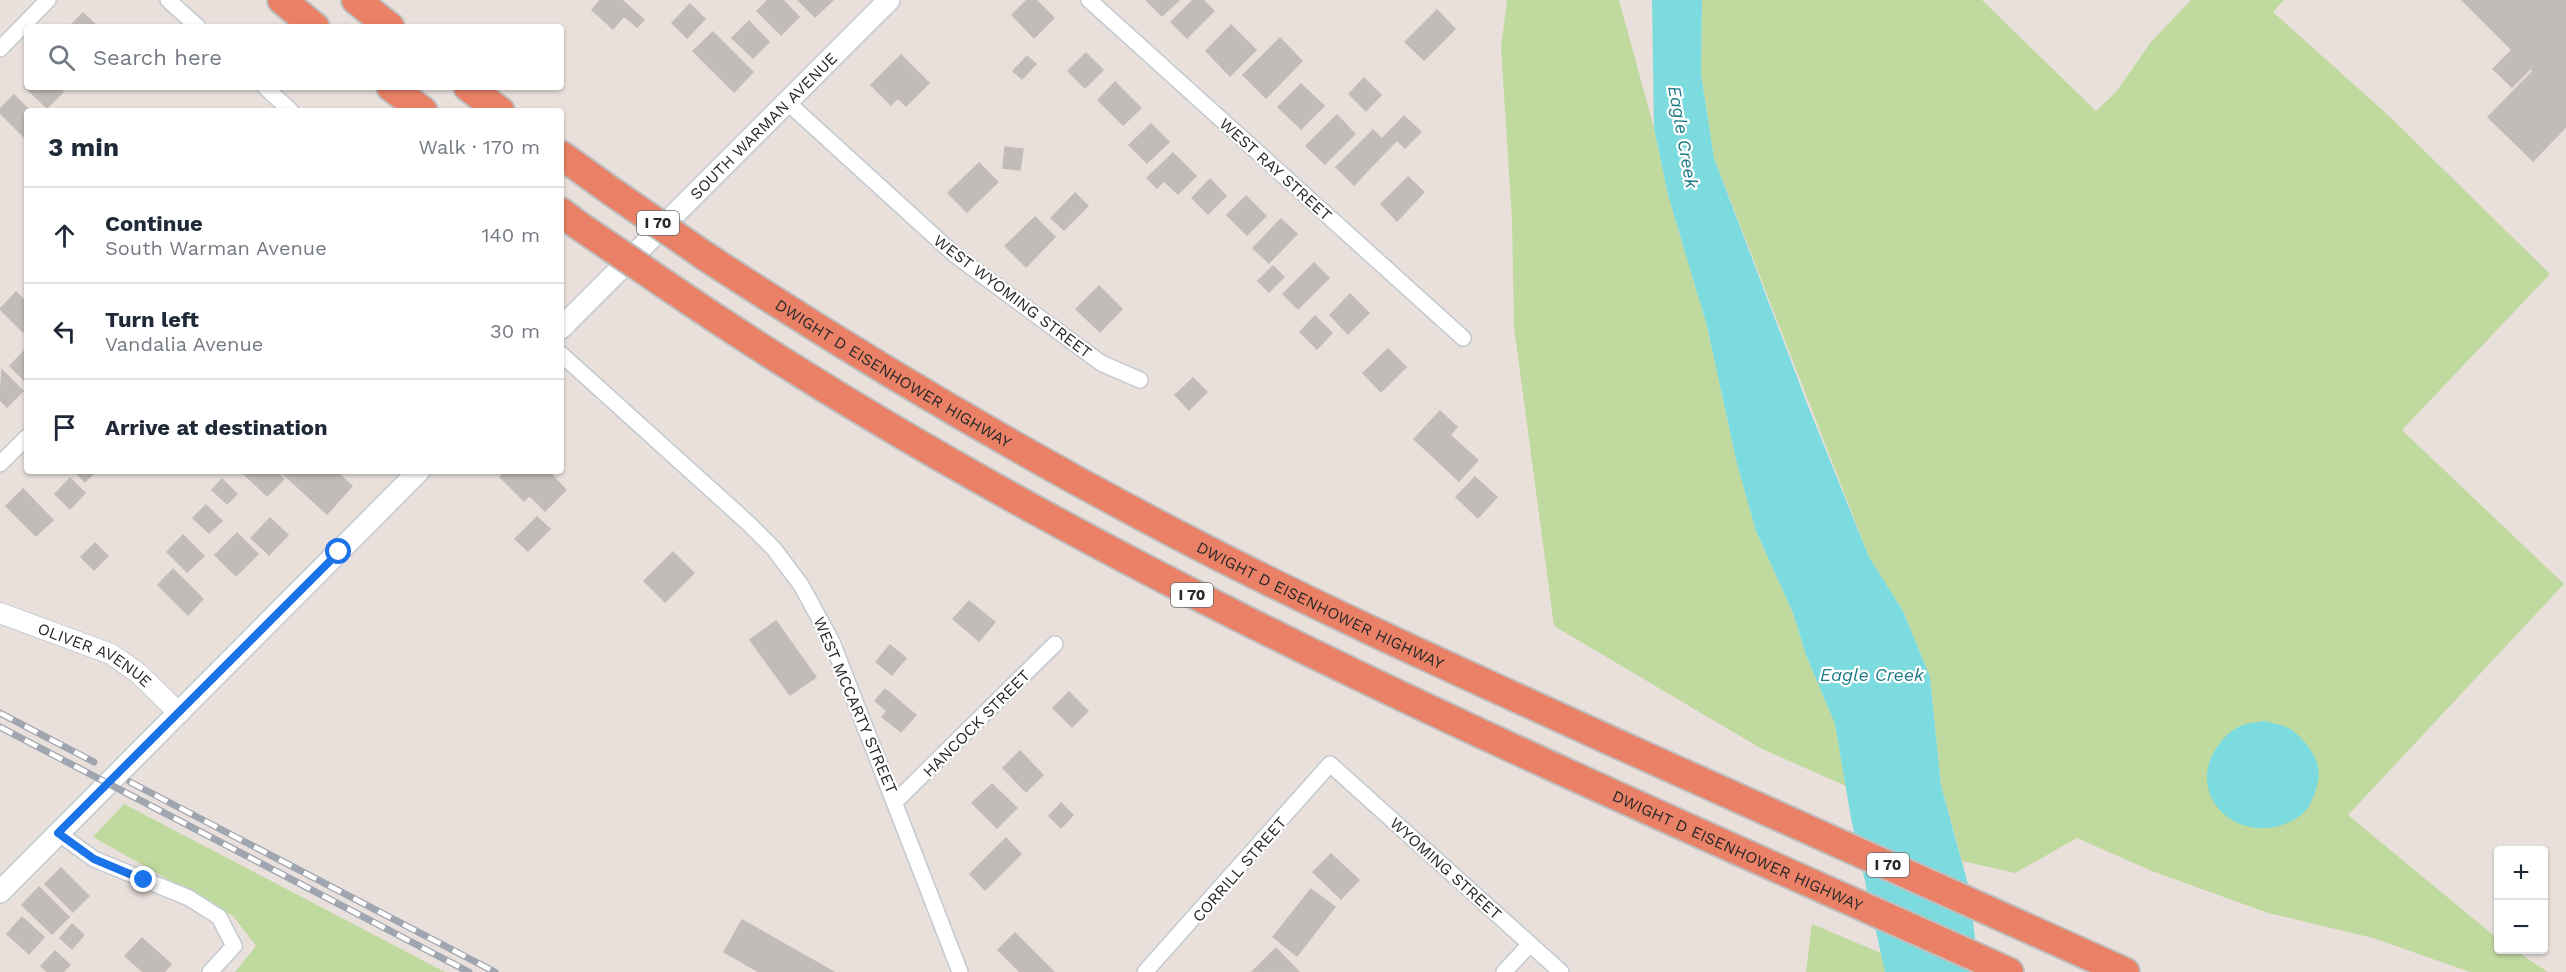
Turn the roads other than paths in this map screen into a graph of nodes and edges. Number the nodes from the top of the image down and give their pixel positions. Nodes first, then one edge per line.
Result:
1 (48, 0) edge
2 (168, 0) edge
3 (282, 0) edge
4 (356, 0) edge
5 (889, 0) edge
6 (1089, 0) edge
7 (24, 24) edge
8 (24, 24) edge
9 (195, 24) edge
10 (311, 24) edge
11 (386, 24) edge
12 (0, 49) edge
13 (267, 90) edge
14 (396, 90) edge
15 (472, 90) edge
16 (787, 102) junction
17 (288, 108) edge
18 (419, 108) edge
19 (496, 108) edge
20 (564, 158) edge
21 (570, 218) edge
22 (564, 325) edge
23 (1463, 339) dead end
24 (564, 357) edge
25 (1140, 380) dead end
26 (24, 440) edge
27 (0, 464) edge
28 (416, 474) edge
29 (0, 612) edge
30 (1055, 644) dead end
31 (179, 713) junction
32 (1330, 764) joint
33 (896, 801) junction
34 (58, 833) junction
35 (0, 892) edge
36 (1530, 944) junction
37 (210, 972) edge
38 (960, 972) edge
39 (1145, 972) edge
40 (1504, 972) edge
41 (1561, 972) edge
42 (2009, 972) edge
43 (2125, 972) edge

1 - 8 street
2 - 9 street
3 - 10 highway
4 - 11 highway
5 - 16 main road, SOUTH WARMAN AVENUE
6 - 23 street, WEST RAY STREET
7 - 12 street
13 - 17 street
14 - 18 highway
15 - 19 highway
16 - 22 main road, SOUTH WARMAN AVENUE
16 - 25 street, WEST WYOMING STREET
20 - 43 highway, DWIGHT D EISENHOWER HIGHWAY / I 70, bridge
21 - 42 highway, DWIGHT D EISENHOWER HIGHWAY / I 70, bridge
24 - 33 street, WEST MCCARTY STREET
26 - 27 street
28 - 31 main road
29 - 31 street, OLIVER AVENUE
30 - 33 street, HANCOCK STREET
31 - 34 main road
32 - 36 street, WYOMING STREET
32 - 39 street, CORRILL STREET
33 - 38 street, WEST MCCARTY STREET
34 - 35 main road
34 - 37 street
36 - 40 street
36 - 41 street, WYOMING STREET

